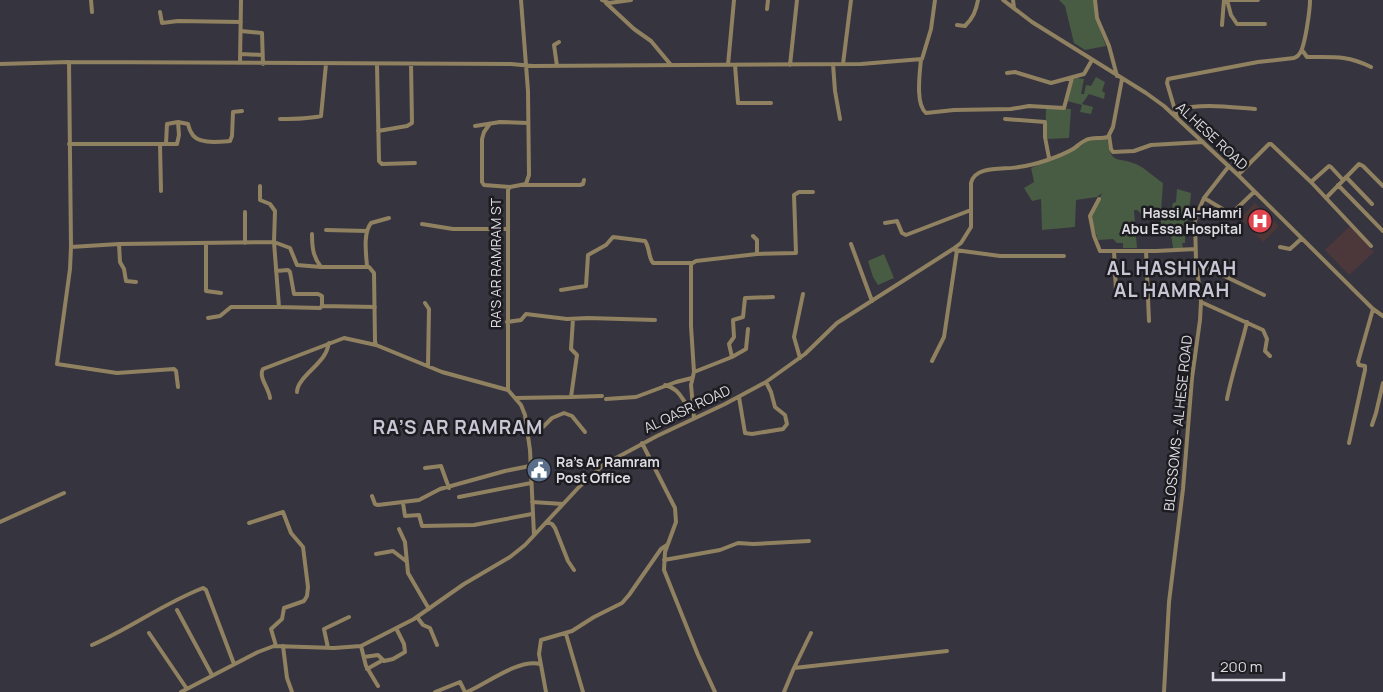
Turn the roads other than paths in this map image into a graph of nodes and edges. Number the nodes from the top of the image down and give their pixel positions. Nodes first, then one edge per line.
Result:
1 (91, 0) edge
2 (241, 0) edge
3 (521, 0) edge
4 (631, 0) edge
5 (734, 0) edge
6 (768, 0) edge
7 (797, 0) edge
8 (851, 0) edge
9 (934, 0) edge
10 (978, 0) edge
11 (1007, 0) edge
12 (1094, 0) edge
13 (1226, 0) edge
14 (1258, 0) edge
15 (1310, 0) edge
16 (604, 2) edge
17 (768, 9) dead end
18 (92, 12) dead end
19 (160, 12) dead end
20 (241, 22) junction
21 (1265, 24) dead end
22 (957, 25) dead end
23 (1222, 25) dead end
24 (241, 31) junction
25 (559, 42) dead end
26 (1302, 50) junction
27 (241, 54) junction
28 (262, 55) junction
29 (922, 59) junction
30 (1092, 60) junction
31 (69, 62) junction
32 (240, 63) junction
33 (0, 64) edge
34 (263, 64) junction
35 (326, 64) junction
36 (377, 64) junction
37 (411, 64) junction
38 (790, 64) junction
39 (833, 64) junction
40 (843, 64) junction
41 (671, 65) junction
42 (728, 65) junction
43 (735, 65) junction
44 (526, 66) junction
45 (557, 66) junction
46 (1371, 67) dead end
47 (1007, 73) dead end
48 (1117, 76) junction
49 (1072, 78) junction
50 (1122, 79) junction
51 (771, 103) dead end
52 (1254, 109) dead end
53 (1176, 110) junction
54 (242, 111) dead end
55 (1177, 117) junction
56 (280, 119) dead end
57 (840, 119) dead end
58 (1005, 119) dead end
59 (178, 122) junction
60 (528, 123) junction
61 (489, 125) junction
62 (475, 126) dead end
63 (378, 131) junction
64 (192, 134) junction
65 (179, 135) junction
66 (1109, 135) junction
67 (1203, 142) junction
68 (69, 144) junction
69 (160, 144) junction
70 (166, 144) junction
71 (1049, 158) junction
72 (415, 163) dead end
73 (1229, 166) junction
74 (1238, 176) junction
75 (1345, 179) junction
76 (584, 180) dead end
77 (1311, 182) junction
78 (523, 185) junction
79 (1338, 185) junction
80 (260, 186) dead end
81 (1383, 186) edge
82 (510, 187) junction
83 (161, 191) dead end
84 (813, 192) dead end
85 (1254, 192) junction
86 (1204, 198) junction
87 (1326, 198) junction
88 (1099, 199) dead end
89 (1372, 204) dead end
90 (972, 210) junction
91 (245, 212) dead end
92 (389, 218) dead end
93 (885, 223) dead end
94 (422, 224) dead end
95 (506, 229) junction
96 (326, 230) dead end
97 (367, 231) junction
98 (1383, 231) edge
99 (312, 234) dead end
100 (753, 236) dead end
101 (1301, 238) junction
102 (245, 242) junction
103 (274, 242) junction
104 (206, 243) junction
105 (119, 244) junction
106 (851, 244) dead end
107 (1372, 246) dead end
108 (71, 247) junction
109 (1280, 247) dead end
110 (1196, 249) junction
111 (955, 250) junction
112 (1114, 251) junction
113 (1146, 251) junction
114 (757, 254) junction
115 (1064, 256) dead end
116 (692, 263) junction
117 (1197, 263) junction
118 (367, 266) junction
119 (320, 267) junction
120 (276, 271) junction
121 (136, 282) dead end
122 (561, 290) dead end
123 (221, 292) dead end
124 (1127, 293) dead end
125 (803, 294) dead end
126 (1264, 295) dead end
127 (773, 297) dead end
128 (872, 300) junction
129 (1201, 302) junction
130 (426, 303) dead end
131 (279, 306) junction
132 (322, 306) junction
133 (375, 307) junction
134 (1373, 309) junction
135 (1383, 316) edge
136 (208, 318) dead end
137 (573, 319) junction
138 (655, 320) dead end
139 (1149, 321) dead end
140 (507, 322) junction
141 (1248, 322) junction
142 (748, 330) dead end
143 (329, 343) junction
144 (376, 345) junction
145 (1270, 356) dead end
146 (732, 357) junction
147 (800, 358) junction
148 (932, 361) dead end
149 (428, 366) junction
150 (694, 372) junction
151 (692, 378) junction
152 (766, 382) junction
153 (1383, 383) edge
154 (665, 385) junction
155 (178, 387) dead end
156 (508, 390) junction
157 (297, 392) dead end
158 (571, 396) junction
159 (739, 397) junction
160 (270, 398) dead end
161 (516, 398) junction
162 (1227, 399) dead end
163 (693, 411) junction
164 (694, 418) junction
165 (1372, 425) dead end
166 (527, 430) junction
167 (586, 432) dead end
168 (642, 443) junction
169 (1349, 443) dead end
170 (530, 466) junction
171 (424, 468) dead end
172 (531, 483) junction
173 (449, 488) junction
174 (64, 494) dead end
175 (372, 496) dead end
176 (459, 497) dead end
177 (532, 502) junction
178 (403, 503) junction
179 (563, 504) junction
180 (532, 514) junction
181 (0, 522) edge
182 (547, 522) junction
183 (249, 523) dead end
184 (399, 529) dead end
185 (534, 535) junction
186 (809, 541) dead end
187 (667, 545) junction
188 (376, 554) dead end
189 (664, 560) junction
190 (406, 561) junction
191 (574, 570) dead end
192 (429, 609) junction
193 (177, 610) dead end
194 (349, 617) dead end
195 (417, 617) junction
196 (396, 628) junction
197 (149, 633) dead end
198 (811, 633) dead end
199 (566, 634) junction
200 (92, 645) dead end
201 (437, 645) dead end
202 (276, 646) junction
203 (284, 646) junction
204 (361, 646) junction
205 (328, 648) junction
206 (947, 651) dead end
207 (364, 657) junction
208 (383, 660) junction
209 (234, 664) junction
210 (540, 664) junction
211 (794, 668) junction
212 (367, 669) junction
213 (212, 675) junction
214 (378, 686) dead end
215 (187, 688) junction
216 (181, 692) edge
217 (292, 692) edge
218 (435, 692) edge
219 (466, 692) edge
220 (546, 692) edge
221 (583, 692) edge
222 (715, 692) edge
223 (784, 692) edge
224 (1164, 692) edge

1 - 18 street
2 - 20 street
3 - 44 street
4 - 16 street
5 - 42 street
6 - 17 street
7 - 38 street
8 - 40 street
9 - 29 street
10 - 22 street
11 - 30 street, AL HESE ROAD
12 - 48 street
13 - 14 street
13 - 21 street
13 - 23 street
15 - 26 street
16 - 41 street
19 - 20 street
20 - 24 street
24 - 27 street
24 - 28 street
25 - 45 street
26 - 46 street
26 - 53 street
27 - 28 street
27 - 32 street
28 - 34 street
29 - 40 street
29 - 49 street
30 - 48 street, AL HESE ROAD
30 - 49 street
31 - 32 street
31 - 33 street
31 - 68 street
32 - 34 street
34 - 35 street
35 - 36 street
35 - 56 street
36 - 37 street
36 - 63 street
37 - 44 street
37 - 63 street
38 - 39 street
38 - 43 street
39 - 40 street
39 - 57 street
41 - 42 street
41 - 45 street
42 - 43 street
43 - 51 street
44 - 45 street
44 - 60 street
47 - 49 street
48 - 50 street, AL HESE ROAD
50 - 55 street, AL HESE ROAD
50 - 66 street
52 - 53 street
53 - 55 street
54 - 64 street
55 - 67 street, AL HESE ROAD
58 - 71 street
59 - 64 street
59 - 65 street
59 - 70 street
60 - 61 street
60 - 78 street
61 - 62 street
61 - 82 street
63 - 72 street
64 - 65 street
65 - 70 street
66 - 67 street
66 - 71 street, AL QASR ROAD
67 - 73 street, AL HESE ROAD
68 - 69 street
68 - 108 street
69 - 70 street
69 - 83 street
71 - 90 street, AL QASR ROAD
73 - 74 street, AL HESE ROAD
73 - 86 street, BLOSSOMS - AL HESE ROAD
74 - 77 street
74 - 85 street, AL HESE ROAD
75 - 77 street
75 - 79 street
75 - 81 street
75 - 89 street
76 - 78 street, RA’S AR RAMRAM ST
77 - 87 street
78 - 82 street, RA’S AR RAMRAM ST
79 - 87 street
79 - 98 street
80 - 103 street
82 - 95 street, RA’S AR RAMRAM ST
84 - 114 street
85 - 86 street
85 - 101 street, AL HESE ROAD
86 - 110 street, BLOSSOMS - AL HESE ROAD
87 - 107 street
88 - 112 street
90 - 93 street
90 - 111 street, AL QASR ROAD
91 - 102 street
92 - 97 street
94 - 95 street
95 - 140 street, RA’S AR RAMRAM ST
96 - 97 street
97 - 118 street
99 - 119 street
100 - 114 street
101 - 109 street
101 - 134 street, AL HESE ROAD
102 - 103 street
102 - 104 street
103 - 119 street
103 - 120 street
104 - 105 street
104 - 123 street
105 - 108 street
105 - 121 street
106 - 128 street
108 - 155 street
110 - 113 street
110 - 117 street, BLOSSOMS - AL HESE ROAD
111 - 115 street
111 - 128 street, AL QASR ROAD
111 - 148 street
112 - 113 street
112 - 124 street
113 - 139 street
114 - 116 street
116 - 122 street
116 - 150 street
117 - 126 street
117 - 129 street, BLOSSOMS - AL HESE ROAD
118 - 119 street
118 - 133 street
120 - 131 street
120 - 132 street
125 - 147 street
127 - 146 street
128 - 147 street, AL QASR ROAD
129 - 141 street
129 - 224 street, BLOSSOMS - AL HESE ROAD
130 - 149 street
131 - 132 street
131 - 136 street
132 - 133 street
133 - 144 street
134 - 135 street, AL HESE ROAD
134 - 169 street
137 - 138 street
137 - 140 street
137 - 158 street
140 - 156 street, RA’S AR RAMRAM ST
141 - 145 street
141 - 162 street
142 - 146 street
143 - 144 street
143 - 157 street
143 - 160 street
144 - 149 street
146 - 150 street
147 - 152 street, AL QASR ROAD
149 - 156 street
150 - 151 street
151 - 154 street
151 - 163 street
152 - 159 street, AL QASR ROAD
152 - 159 street
153 - 165 street
154 - 158 street
154 - 163 street
156 - 161 street
158 - 161 street
159 - 164 street, AL QASR ROAD
161 - 166 street
163 - 164 street
164 - 168 street, AL QASR ROAD
166 - 167 street
166 - 170 street
168 - 179 street, AL QASR ROAD
168 - 187 street
170 - 172 street
170 - 173 street
171 - 173 street
172 - 176 street
172 - 177 street
173 - 178 street
174 - 181 street
175 - 178 street
177 - 179 street
177 - 180 street
178 - 180 street
179 - 182 street, AL QASR ROAD
180 - 185 street
182 - 185 street, AL QASR ROAD
182 - 191 street
183 - 202 street
184 - 190 street
185 - 192 street, AL QASR ROAD
186 - 189 street
187 - 189 street
187 - 199 street
188 - 190 street
189 - 222 street
190 - 192 street
192 - 195 street, AL QASR ROAD
193 - 213 street
194 - 205 street
195 - 196 street, AL QASR ROAD
195 - 201 street
196 - 204 street, AL QASR ROAD
196 - 208 street
197 - 215 street
198 - 211 street
199 - 210 street
199 - 221 street
200 - 209 street
202 - 203 street, AL QASR ROAD
202 - 209 street, AL QASR ROAD
203 - 205 street, AL QASR ROAD
203 - 217 street
204 - 205 street, AL QASR ROAD
204 - 207 street
206 - 211 street
207 - 208 street
207 - 212 street
208 - 212 street
209 - 213 street, AL QASR ROAD
210 - 219 street
210 - 220 street
211 - 223 street
212 - 214 street
213 - 215 street, AL QASR ROAD
215 - 216 street, AL QASR ROAD
218 - 219 street

